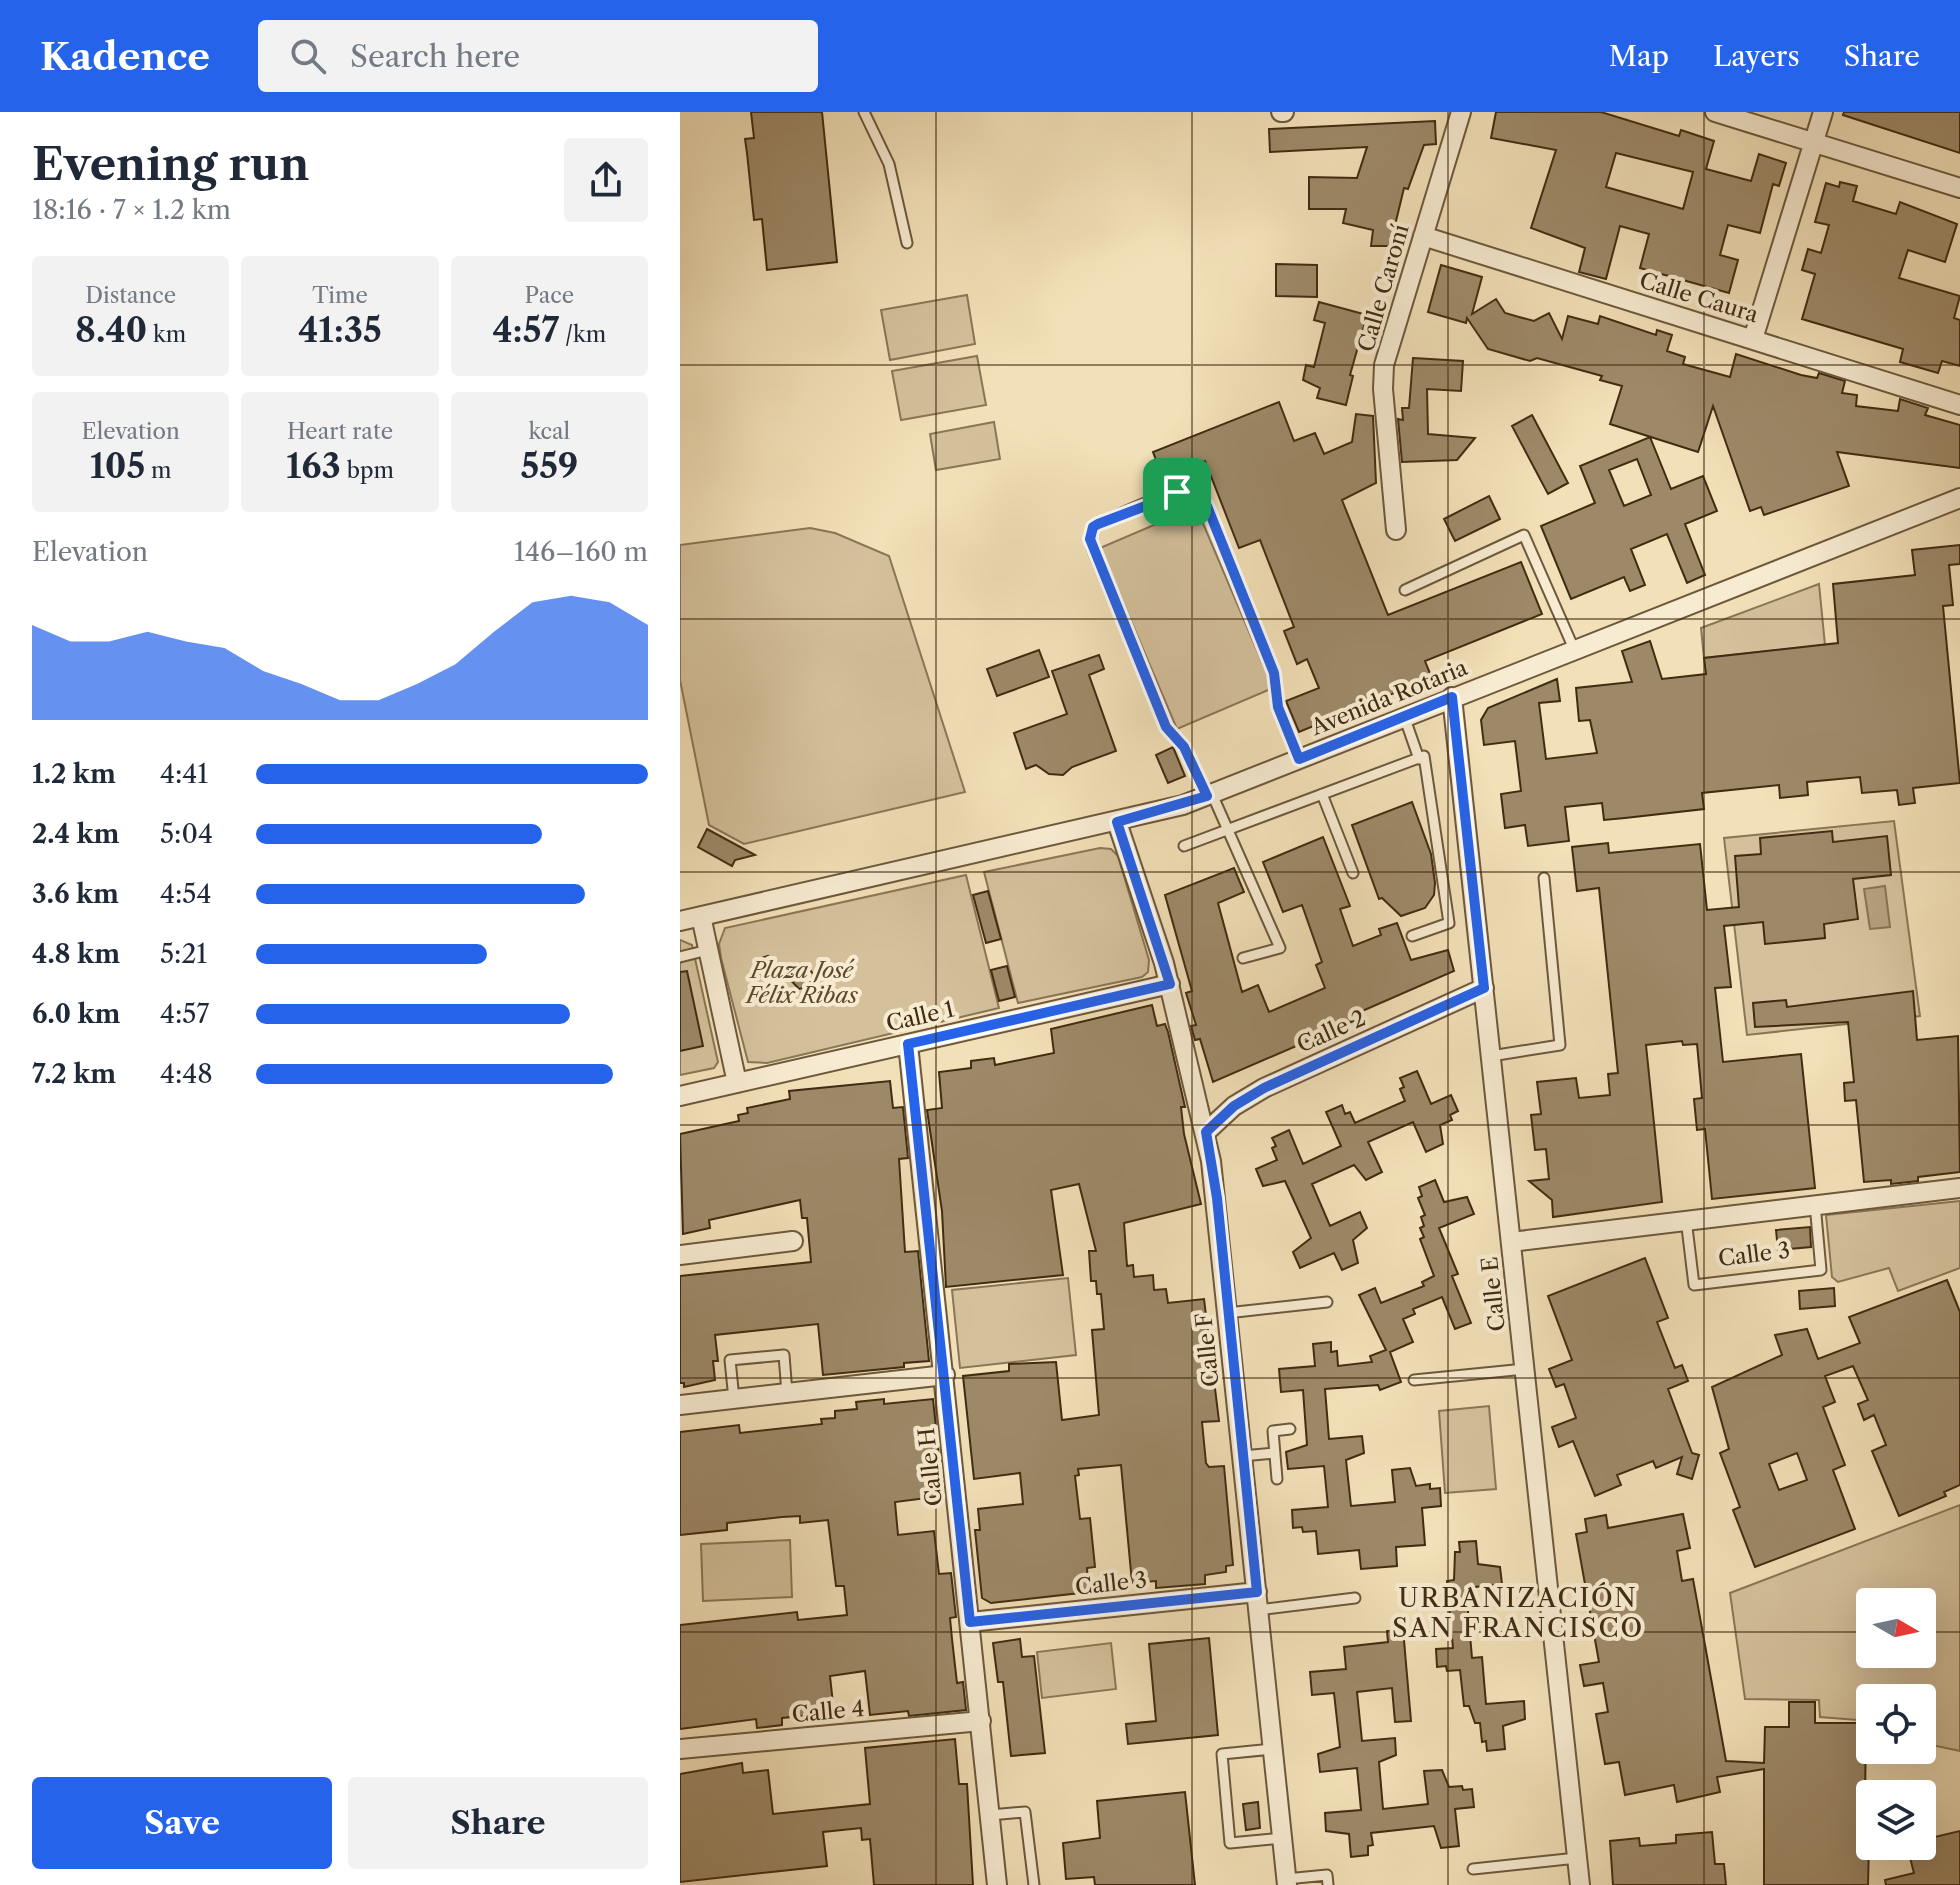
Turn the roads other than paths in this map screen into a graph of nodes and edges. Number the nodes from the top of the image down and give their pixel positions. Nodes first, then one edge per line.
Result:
1 (864, 112) edge
2 (1461, 112) edge
3 (1715, 112) edge
4 (1823, 112) edge
5 (1814, 143) junction
6 (1960, 188) edge
7 (1423, 236) junction
8 (907, 243) dead end
9 (1753, 339) junction
10 (1960, 405) edge
11 (1960, 498) edge
12 (1396, 530) dead end
13 (1405, 590) dead end
14 (1574, 649) junction
15 (1452, 697) junction
16 (1404, 716) junction
17 (1299, 759) junction
18 (1419, 759) junction
19 (1322, 794) junction
20 (1210, 795) junction
21 (1117, 822) junction
22 (1228, 830) junction
23 (1184, 846) dead end
24 (1353, 873) dead end
25 (1544, 878) dead end
26 (701, 916) junction
27 (680, 921) edge
28 (1412, 936) dead end
29 (708, 950) junction
30 (680, 957) edge
31 (1243, 958) dead end
32 (1170, 984) junction
33 (1484, 988) junction
34 (908, 1044) junction
35 (1491, 1056) junction
36 (737, 1083) junction
37 (680, 1096) edge
38 (1206, 1132) junction
39 (1960, 1188) edge
40 (1815, 1204) junction
41 (1686, 1219) junction
42 (793, 1241) dead end
43 (1511, 1242) junction
44 (680, 1255) edge
45 (1327, 1302) dead end
46 (1227, 1313) junction
47 (1525, 1369) junction
48 (945, 1375) junction
49 (1414, 1380) dead end
50 (787, 1393) junction
51 (734, 1399) junction
52 (680, 1405) edge
53 (1290, 1429) dead end
54 (1275, 1453) junction
55 (1242, 1456) junction
56 (1277, 1479) dead end
57 (1355, 1598) dead end
58 (1257, 1601) junction
59 (970, 1622) junction
60 (981, 1721) junction
61 (680, 1749) edge
62 (1273, 1749) junction
63 (990, 1815) junction
64 (1282, 1838) junction
65 (1577, 1858) junction
66 (1473, 1869) dead end
67 (1287, 1882) edge
68 (997, 1885) edge
69 (1034, 1885) edge
70 (1328, 1885) edge
71 (1580, 1885) edge

1 - 8 lane
2 - 7 street, Calle Caroní
3 - 5 street
4 - 5 street
5 - 6 street
5 - 9 street
7 - 9 street, Calle Caura
7 - 12 street, Calle Caroní
9 - 10 street, Calle Caura
11 - 14 street, Avenida Rotaria
13 - 14 lane
14 - 15 street, Avenida Rotaria
15 - 16 street, Avenida Rotaria
15 - 33 street, Calle E
16 - 17 street, Avenida Rotaria
16 - 18 lane
17 - 20 street, Avenida Rotaria
17 - 20 lane
18 - 19 lane
18 - 28 lane
19 - 22 lane
19 - 24 lane
20 - 21 street, Avenida Rotaria
20 - 22 lane
21 - 26 street, Avenida Rotaria
21 - 32 street, Calle F
22 - 23 lane
22 - 31 lane
25 - 35 lane
26 - 27 street, Avenida Rotaria
26 - 29 street
29 - 30 lane
29 - 36 street
32 - 34 street, Calle 1
32 - 38 street, Calle F
33 - 35 street, Calle E
33 - 38 street, Calle 2
34 - 36 street, Calle 1
34 - 48 street, Calle H
35 - 43 street, Calle E
36 - 37 street, Calle 1
38 - 46 street, Calle F
39 - 40 street, Calle 3
40 - 41 street, Calle 3
40 - 41 lane, Calle 3
41 - 43 street, Calle 3
42 - 44 street
43 - 47 street, Calle E
45 - 46 lane
46 - 55 street, Calle F
47 - 49 lane
47 - 65 street, Calle E
48 - 50 street
48 - 59 street, Calle H
50 - 51 street
50 - 51 lane
51 - 52 street
53 - 54 lane
54 - 55 lane
54 - 56 lane
55 - 58 street, Calle F
57 - 58 lane
58 - 59 street, Calle 3
58 - 62 street, Calle F
59 - 60 street, Calle H
60 - 61 street, Calle 4
60 - 63 street, Calle H
62 - 64 street, Calle F
62 - 64 lane
63 - 68 street, Calle H
63 - 69 lane
64 - 67 street, Calle F
65 - 66 lane
65 - 71 street, Calle E
67 - 70 lane

